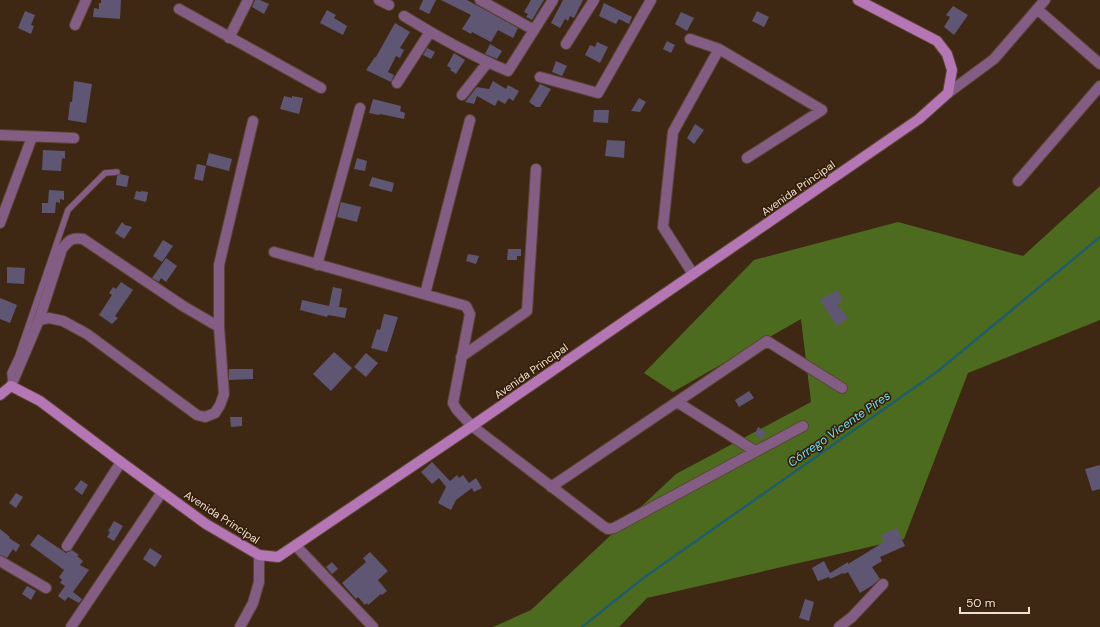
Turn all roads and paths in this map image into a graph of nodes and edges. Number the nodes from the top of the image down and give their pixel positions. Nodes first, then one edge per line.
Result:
1 (86, 0) edge
2 (248, 0) edge
3 (379, 0) edge
4 (480, 0) edge
5 (552, 0) edge
6 (594, 0) edge
7 (650, 0) edge
8 (858, 0) edge
9 (1045, 0) edge
10 (389, 5) dead end
11 (179, 9) dead end
12 (1037, 10) junction
13 (404, 16) dead end
14 (75, 25) dead end
15 (534, 30) junction
16 (430, 32) junction
17 (229, 38) junction
18 (690, 39) dead end
19 (566, 44) dead end
20 (719, 49) junction
21 (488, 62) junction
22 (1100, 64) edge
23 (540, 77) dead end
24 (397, 83) dead end
25 (1100, 86) edge
26 (320, 88) dead end
27 (948, 93) junction
28 (462, 95) dead end
29 (360, 108) dead end
30 (470, 120) dead end
31 (253, 122) dead end
32 (0, 136) edge
33 (32, 137) junction
34 (74, 138) dead end
35 (747, 158) dead end
36 (536, 169) dead end
37 (117, 172) dead end
38 (1018, 181) dead end
39 (0, 223) edge
40 (274, 252) dead end
41 (317, 265) junction
42 (694, 274) junction
43 (425, 294) junction
44 (39, 320) junction
45 (219, 327) junction
46 (461, 358) junction
47 (11, 386) junction
48 (842, 388) dead end
49 (0, 395) edge
50 (677, 402) junction
51 (472, 426) junction
52 (804, 426) dead end
53 (755, 451) junction
54 (120, 462) junction
55 (551, 487) junction
56 (162, 492) junction
57 (67, 546) dead end
58 (296, 546) junction
59 (259, 555) junction
60 (0, 561) edge
61 (883, 584) dead end
62 (46, 588) dead end
63 (71, 627) edge
64 (240, 627) edge
65 (373, 627) edge
66 (840, 627) edge

1 - 14 street
2 - 17 street
3 - 10 street
4 - 15 street
5 - 15 street
6 - 19 street
7 - 23 street
8 - 27 street
9 - 12 street
11 - 17 street
12 - 22 street
12 - 27 street
13 - 16 street
15 - 21 street
16 - 21 street
16 - 24 street
17 - 26 street
18 - 20 street
20 - 35 street
20 - 42 street
21 - 28 street
25 - 38 street
27 - 42 street, Avenida Principal
29 - 41 street
30 - 43 street
31 - 45 street
32 - 33 street
33 - 34 street
33 - 39 street
36 - 46 street
37 - 47 lane
40 - 41 street
41 - 43 street
42 - 51 street, Avenida Principal
43 - 46 street
44 - 45 street
44 - 45 street
44 - 47 street
46 - 51 street
47 - 49 street
47 - 54 street, Avenida Principal
48 - 50 street
50 - 53 street
50 - 55 street
51 - 55 street
51 - 58 street, Avenida Principal
52 - 53 street
53 - 55 street
54 - 56 street, Avenida Principal
54 - 57 street
56 - 59 street, Avenida Principal
56 - 63 street
58 - 59 street, Avenida Principal
58 - 65 street
59 - 64 street
60 - 62 street
61 - 66 street

